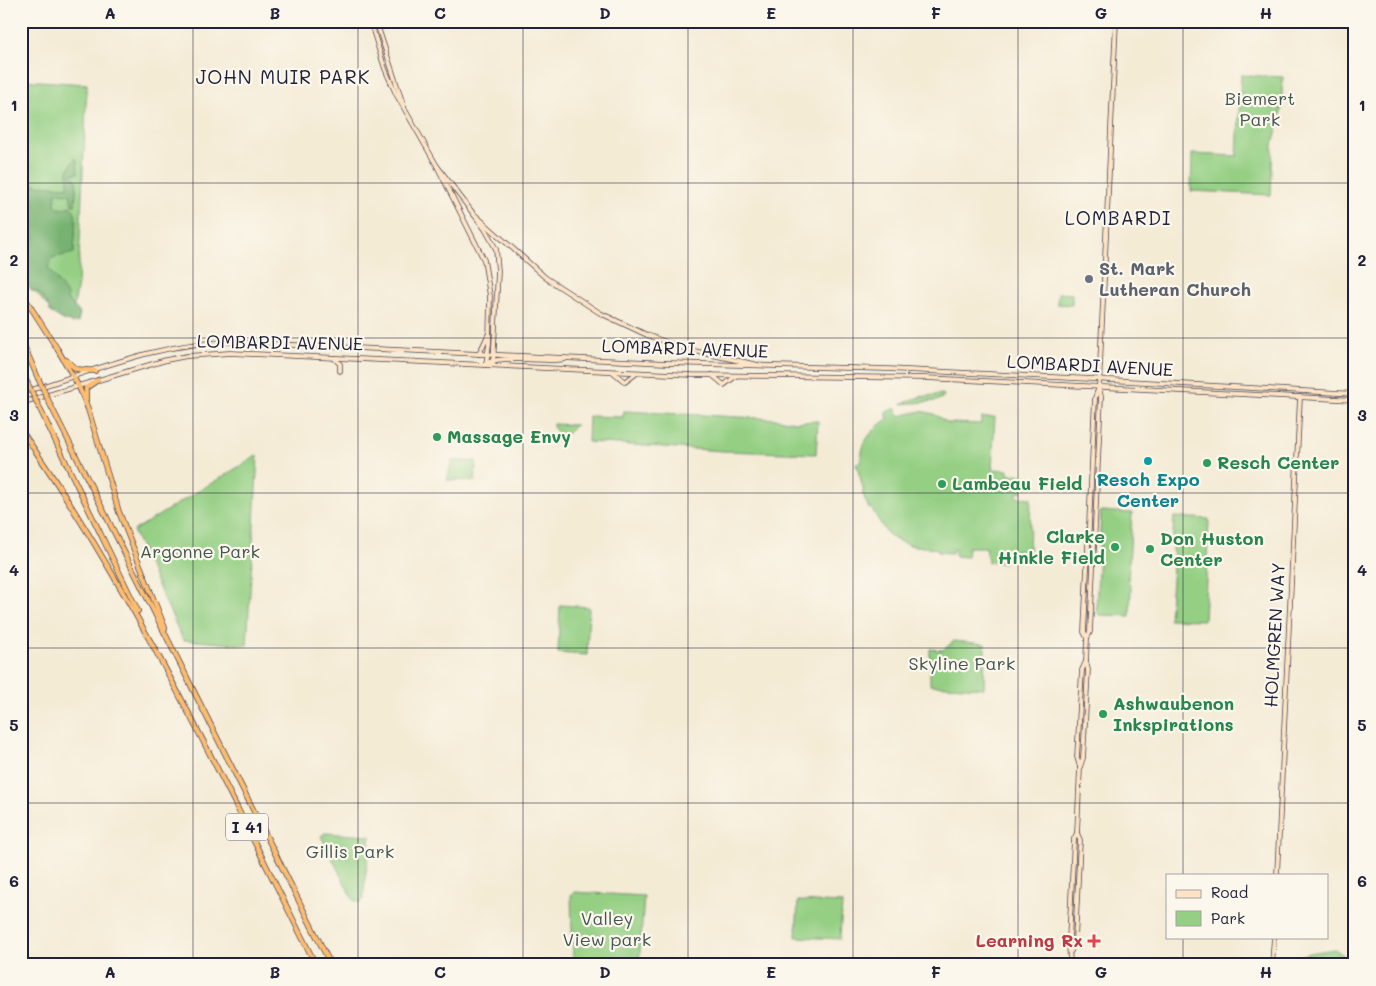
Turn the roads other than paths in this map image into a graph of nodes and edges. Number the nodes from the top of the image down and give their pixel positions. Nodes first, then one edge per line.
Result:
1 (370, 21) edge
2 (376, 21) edge
3 (1116, 21) edge
4 (404, 108) junction
5 (436, 166) junction
6 (474, 214) junction
7 (21, 292) edge
8 (489, 331) junction
9 (21, 339) edge
10 (58, 350) junction
11 (479, 354) junction
12 (488, 354) junction
13 (494, 355) junction
14 (333, 357) junction
15 (348, 358) junction
16 (570, 358) junction
17 (494, 360) junction
18 (340, 364) junction
19 (486, 365) junction
20 (493, 365) junction
21 (762, 367) junction
22 (21, 370) edge
23 (340, 370) dead end
24 (94, 371) junction
25 (612, 371) junction
26 (642, 372) junction
27 (712, 375) junction
28 (738, 376) junction
29 (74, 377) junction
30 (1100, 379) junction
31 (98, 380) junction
32 (78, 385) junction
33 (1099, 387) junction
34 (21, 393) edge
35 (1355, 394) edge
36 (1300, 397) junction
37 (1355, 400) edge
38 (21, 403) edge
39 (88, 409) junction
40 (21, 430) edge
41 (155, 646) junction
42 (182, 669) junction
43 (1277, 874) edge
44 (1274, 938) edge
45 (316, 965) edge
46 (331, 965) edge
47 (1070, 965) edge
48 (1272, 965) edge

1 - 4 main road
2 - 4 main road
3 - 30 main road
4 - 5 main road
5 - 6 main road
5 - 8 main road
6 - 13 main road
6 - 21 main road
7 - 10 highway
8 - 11 main road
8 - 12 main road
9 - 42 highway, I 41, bridge
10 - 24 highway
10 - 29 highway
11 - 12 main road, LOMBARDI AVENUE
11 - 24 main road, LOMBARDI AVENUE
12 - 13 main road, LOMBARDI AVENUE
12 - 19 main road
13 - 16 main road, LOMBARDI AVENUE
13 - 17 main road
14 - 15 main road, LOMBARDI AVENUE
14 - 18 main road
14 - 31 main road, LOMBARDI AVENUE
15 - 18 main road
15 - 19 main road, LOMBARDI AVENUE
16 - 17 main road
16 - 21 main road, LOMBARDI AVENUE
17 - 19 main road
17 - 20 main road
18 - 23 main road
19 - 20 main road, LOMBARDI AVENUE
20 - 25 main road, LOMBARDI AVENUE
21 - 30 main road, LOMBARDI AVENUE
22 - 41 highway, I 41, bridge
24 - 29 main road, LOMBARDI AVENUE
25 - 26 main road, LOMBARDI AVENUE
25 - 26 main road
26 - 27 main road, LOMBARDI AVENUE
27 - 28 main road, LOMBARDI AVENUE
27 - 28 main road
28 - 33 main road, LOMBARDI AVENUE
29 - 32 highway
29 - 34 main road, LOMBARDI AVENUE
30 - 33 main road
30 - 35 main road, LOMBARDI AVENUE
31 - 32 main road, LOMBARDI AVENUE
31 - 39 highway
32 - 38 main road, LOMBARDI AVENUE
32 - 39 highway
33 - 36 main road, LOMBARDI AVENUE
33 - 47 main road
36 - 37 main road, LOMBARDI AVENUE
36 - 43 main road, HOLMGREN WAY
39 - 42 highway
40 - 41 highway
41 - 45 highway, I 41
42 - 46 highway, I 41
44 - 48 main road

